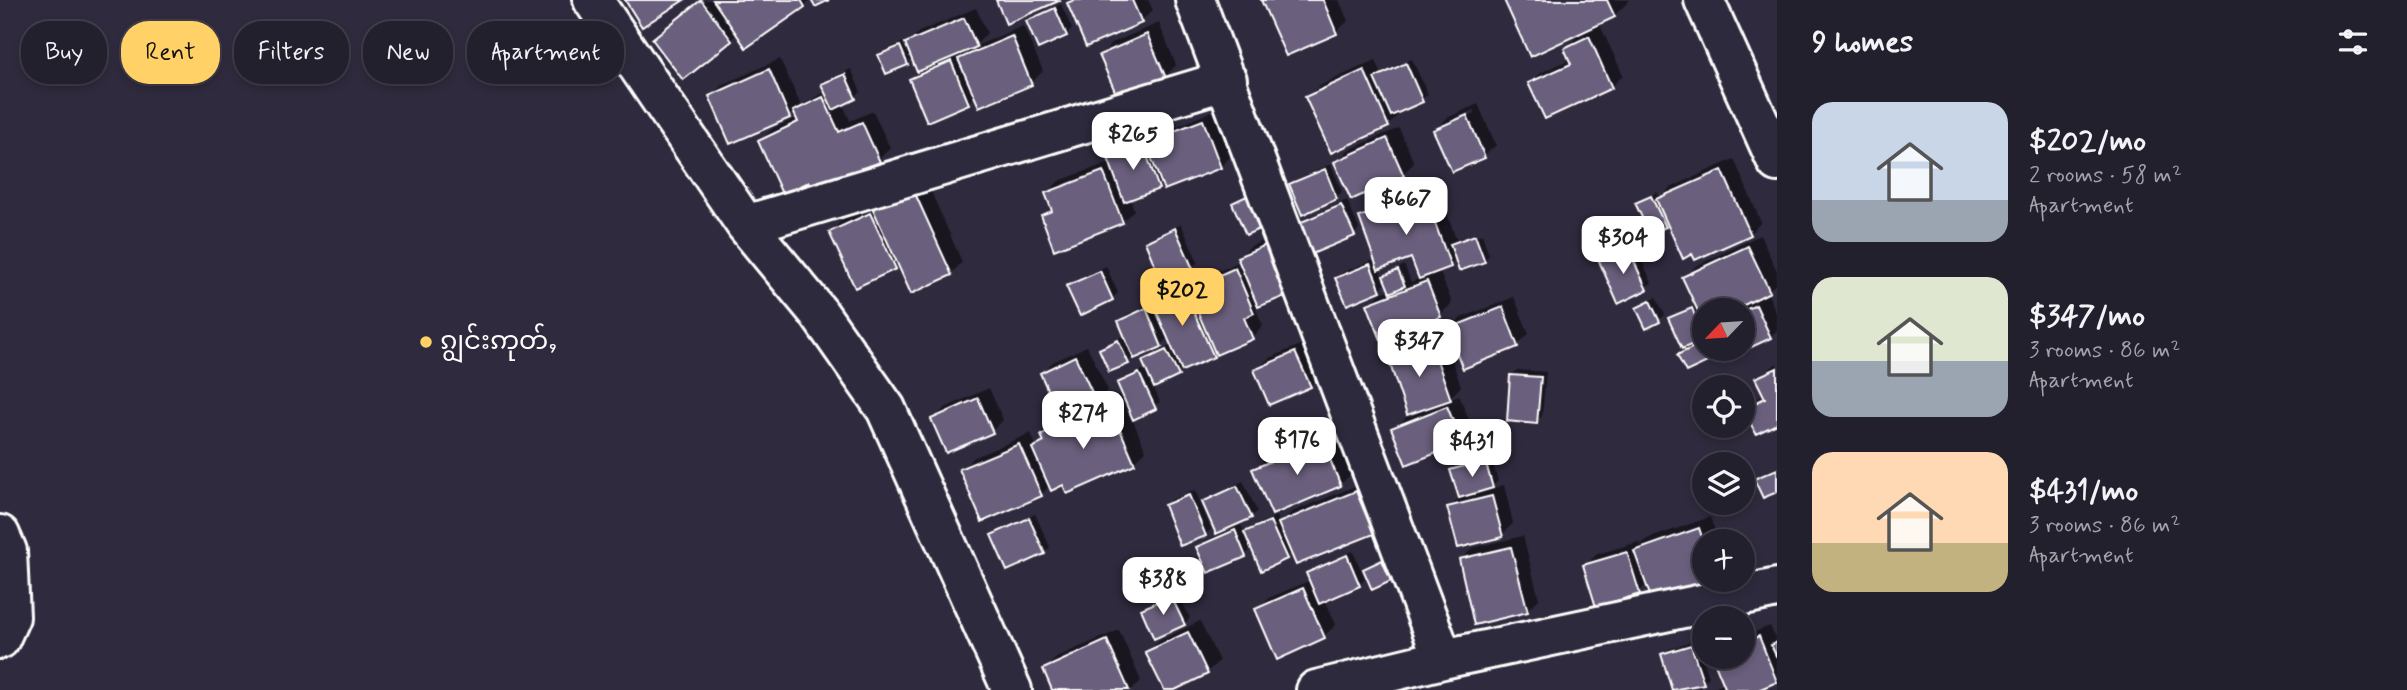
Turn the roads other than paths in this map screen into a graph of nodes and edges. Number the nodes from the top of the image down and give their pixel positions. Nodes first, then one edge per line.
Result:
1 (593, 0) edge
2 (1195, 0) edge
3 (1704, 0) edge
4 (1227, 80) junction
5 (1777, 162) edge
6 (746, 225) junction
7 (0, 535) edge
8 (1777, 589) edge
9 (0, 639) edge
10 (1443, 659) junction
11 (1012, 690) edge
12 (1316, 690) edge

1 - 6 street
2 - 4 street
3 - 5 street
4 - 6 street
4 - 10 street
6 - 11 street
7 - 9 street
8 - 10 street
10 - 12 street

